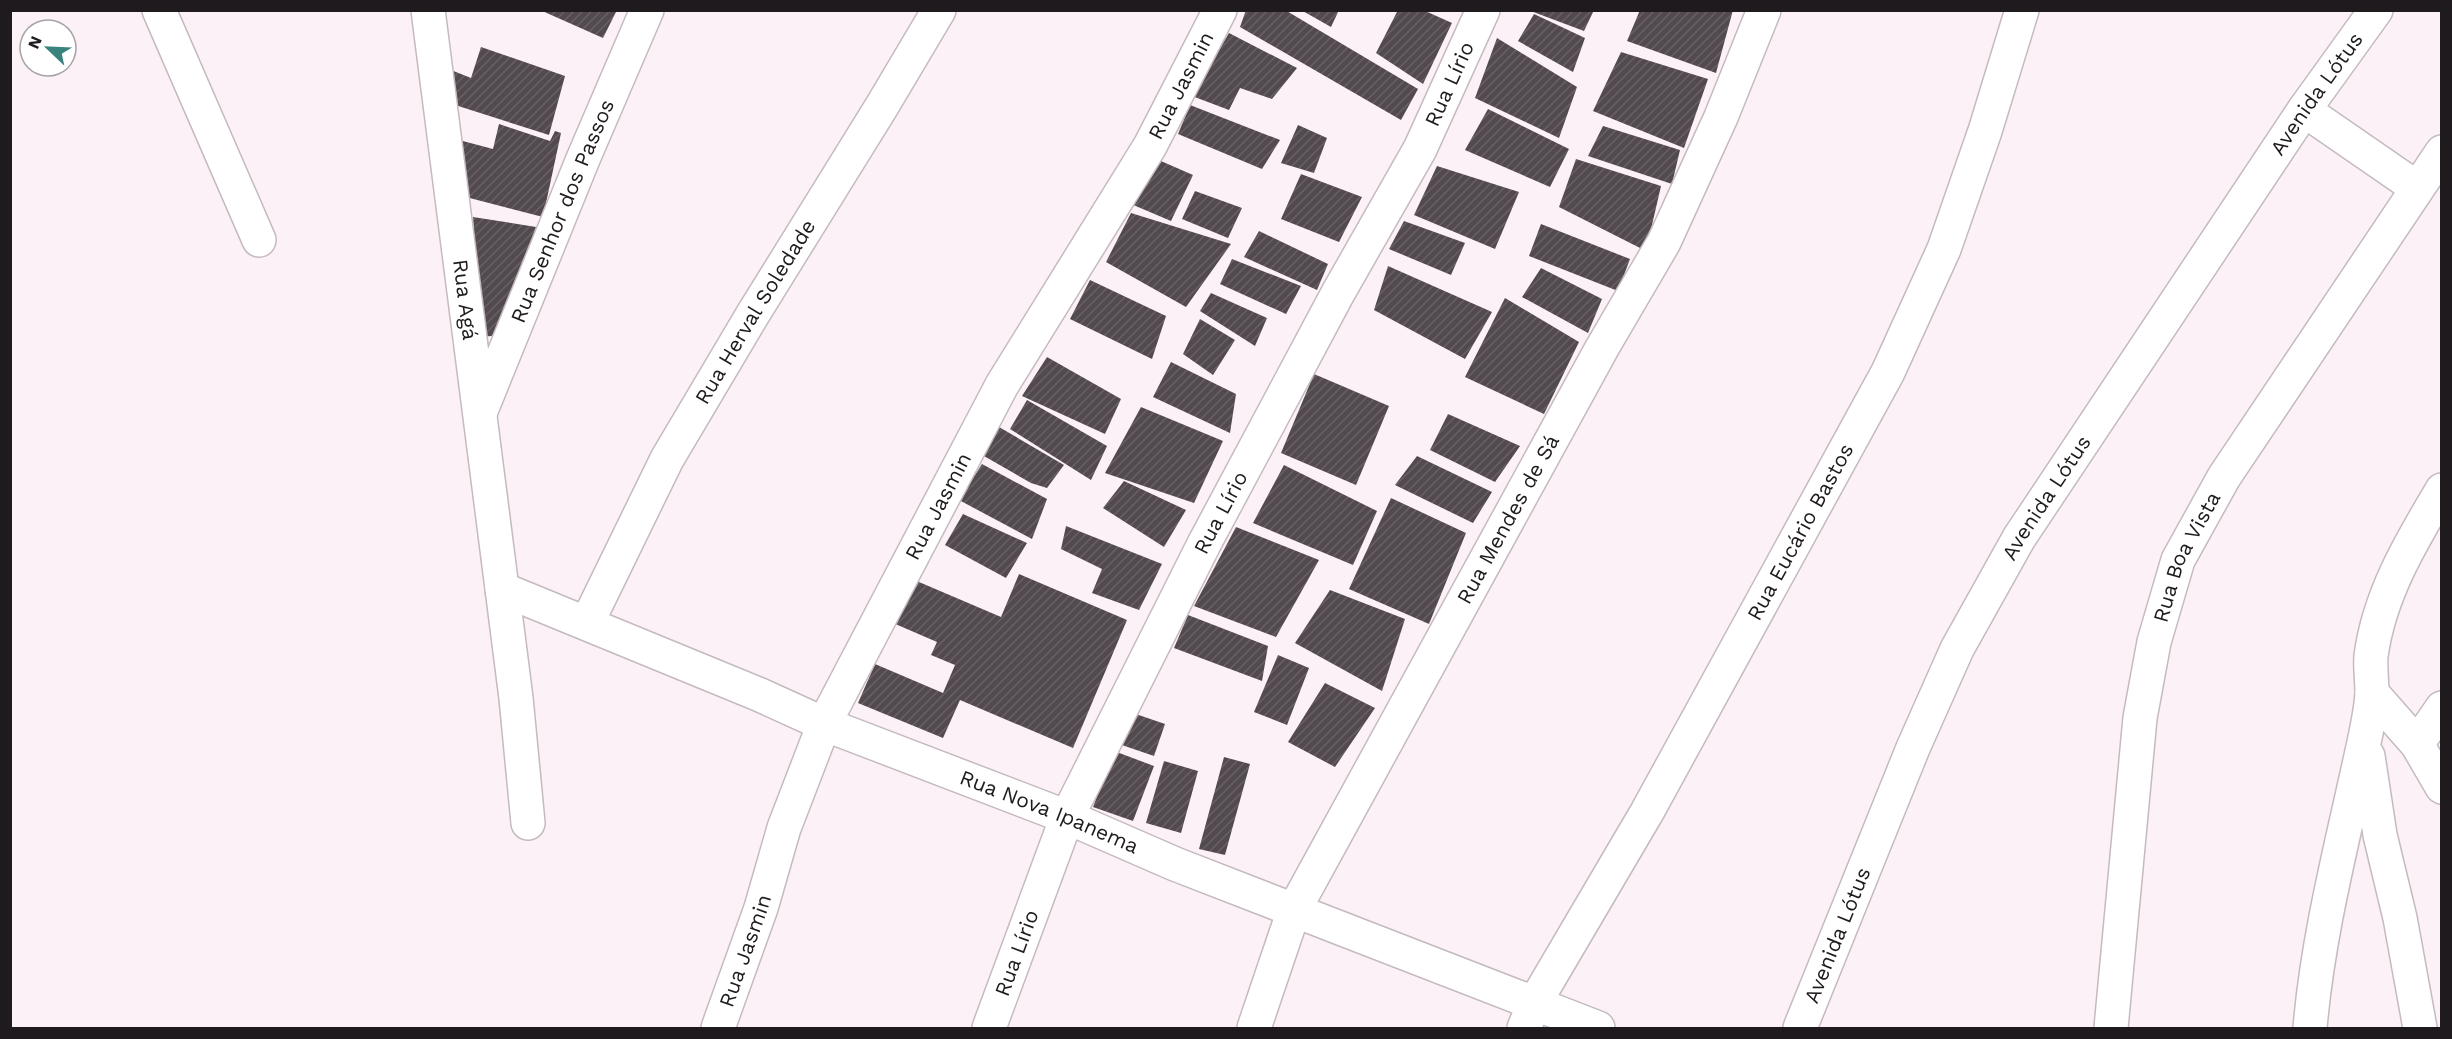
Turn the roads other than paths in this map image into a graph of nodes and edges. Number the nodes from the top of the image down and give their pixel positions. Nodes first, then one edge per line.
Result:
1 (159, 10) edge
2 (428, 10) edge
3 (647, 10) edge
4 (939, 10) edge
5 (1220, 10) edge
6 (1483, 10) edge
7 (1764, 10) edge
8 (2022, 10) edge
9 (2376, 10) edge
10 (2304, 110) junction
11 (2442, 152) edge
12 (2417, 188) junction
13 (259, 240) dead end
14 (479, 414) junction
15 (2442, 490) edge
16 (502, 589) junction
17 (587, 623) junction
18 (2372, 693) junction
19 (2442, 708) edge
20 (824, 724) junction
21 (2365, 738) junction
22 (2417, 744) junction
23 (2442, 787) edge
24 (1067, 817) junction
25 (528, 823) dead end
26 (1294, 910) junction
27 (1529, 1016) edge
28 (718, 1029) edge
29 (988, 1029) edge
30 (1254, 1029) edge
31 (1598, 1029) edge
32 (1800, 1029) edge
33 (2111, 1029) edge
34 (2310, 1029) edge
35 (2420, 1029) edge

1 - 13 street
2 - 14 street, Rua Agá
3 - 14 street, Rua Senhor dos Passos
4 - 17 street, Rua Herval Soledade
5 - 20 street, Rua Jasmin
6 - 24 street, Rua Lírio
7 - 26 street, Rua Mendes de Sá
8 - 27 street, Rua Eucário Bastos
9 - 10 street, Avenida Lótus
10 - 12 street
10 - 32 street, Avenida Lótus
11 - 12 street, Rua Boa Vista
12 - 33 street, Rua Boa Vista
14 - 16 street, Rua Agá
15 - 18 street
16 - 17 street, Rua Nova Ipanema
16 - 25 street, Rua Agá
17 - 20 street, Rua Nova Ipanema
18 - 21 street
18 - 22 street
19 - 22 street
20 - 24 street, Rua Nova Ipanema
20 - 28 street, Rua Jasmin
21 - 34 street
21 - 35 street
22 - 23 street
24 - 26 street, Rua Nova Ipanema
24 - 29 street, Rua Lírio
26 - 27 street, Rua Nova Ipanema
26 - 30 street, Rua Mendes de Sá
27 - 31 street, Rua Nova Ipanema

